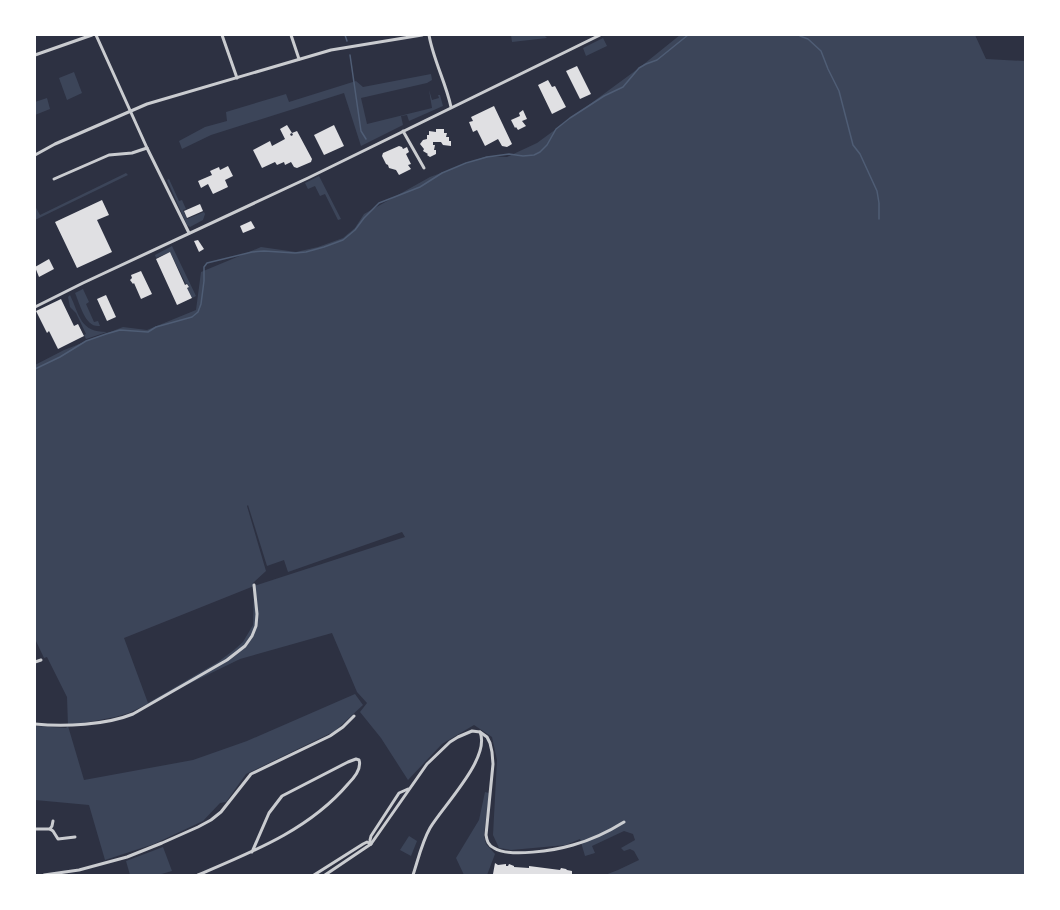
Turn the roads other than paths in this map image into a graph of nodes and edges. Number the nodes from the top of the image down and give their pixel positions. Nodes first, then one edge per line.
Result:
1 (92, 35) edge
2 (96, 35) edge
3 (222, 35) edge
4 (290, 35) edge
5 (422, 35) edge
6 (429, 35) edge
7 (600, 35) edge
8 (35, 55) edge
9 (299, 59) junction
10 (237, 78) junction
11 (451, 108) junction
12 (131, 110) junction
13 (403, 131) junction
14 (147, 148) junction
15 (35, 155) edge
16 (424, 168) dead end
17 (54, 180) dead end
18 (189, 233) junction
19 (35, 307) edge
20 (254, 585) dead end
21 (41, 660) dead end
22 (35, 662) edge
23 (354, 716) dead end
24 (35, 724) edge
25 (480, 732) junction
26 (489, 740) junction
27 (482, 742) junction
28 (408, 789) junction
29 (53, 820) dead end
30 (624, 822) dead end
31 (35, 829) edge
32 (50, 829) junction
33 (75, 837) dead end
34 (370, 837) junction
35 (365, 843) junction
36 (371, 844) junction
37 (252, 852) junction
38 (44, 875) edge
39 (198, 875) edge
40 (314, 875) edge
41 (325, 875) edge
42 (413, 875) edge

1 - 8 street
2 - 12 street
3 - 10 street
4 - 9 street
5 - 9 street
6 - 11 street
7 - 11 street
9 - 10 street
10 - 12 street
11 - 13 street
12 - 14 street
12 - 15 street
13 - 16 street
13 - 18 street
14 - 17 street
14 - 18 street
18 - 19 street
20 - 24 street
21 - 22 street
23 - 38 street
25 - 26 street
25 - 27 street
25 - 28 street
26 - 27 street
26 - 30 street
27 - 42 street
28 - 34 street
28 - 36 street
29 - 32 street
31 - 32 street
32 - 33 street
34 - 35 street
34 - 36 street
35 - 36 street
35 - 40 street
36 - 41 street
37 - 37 street
37 - 39 street

